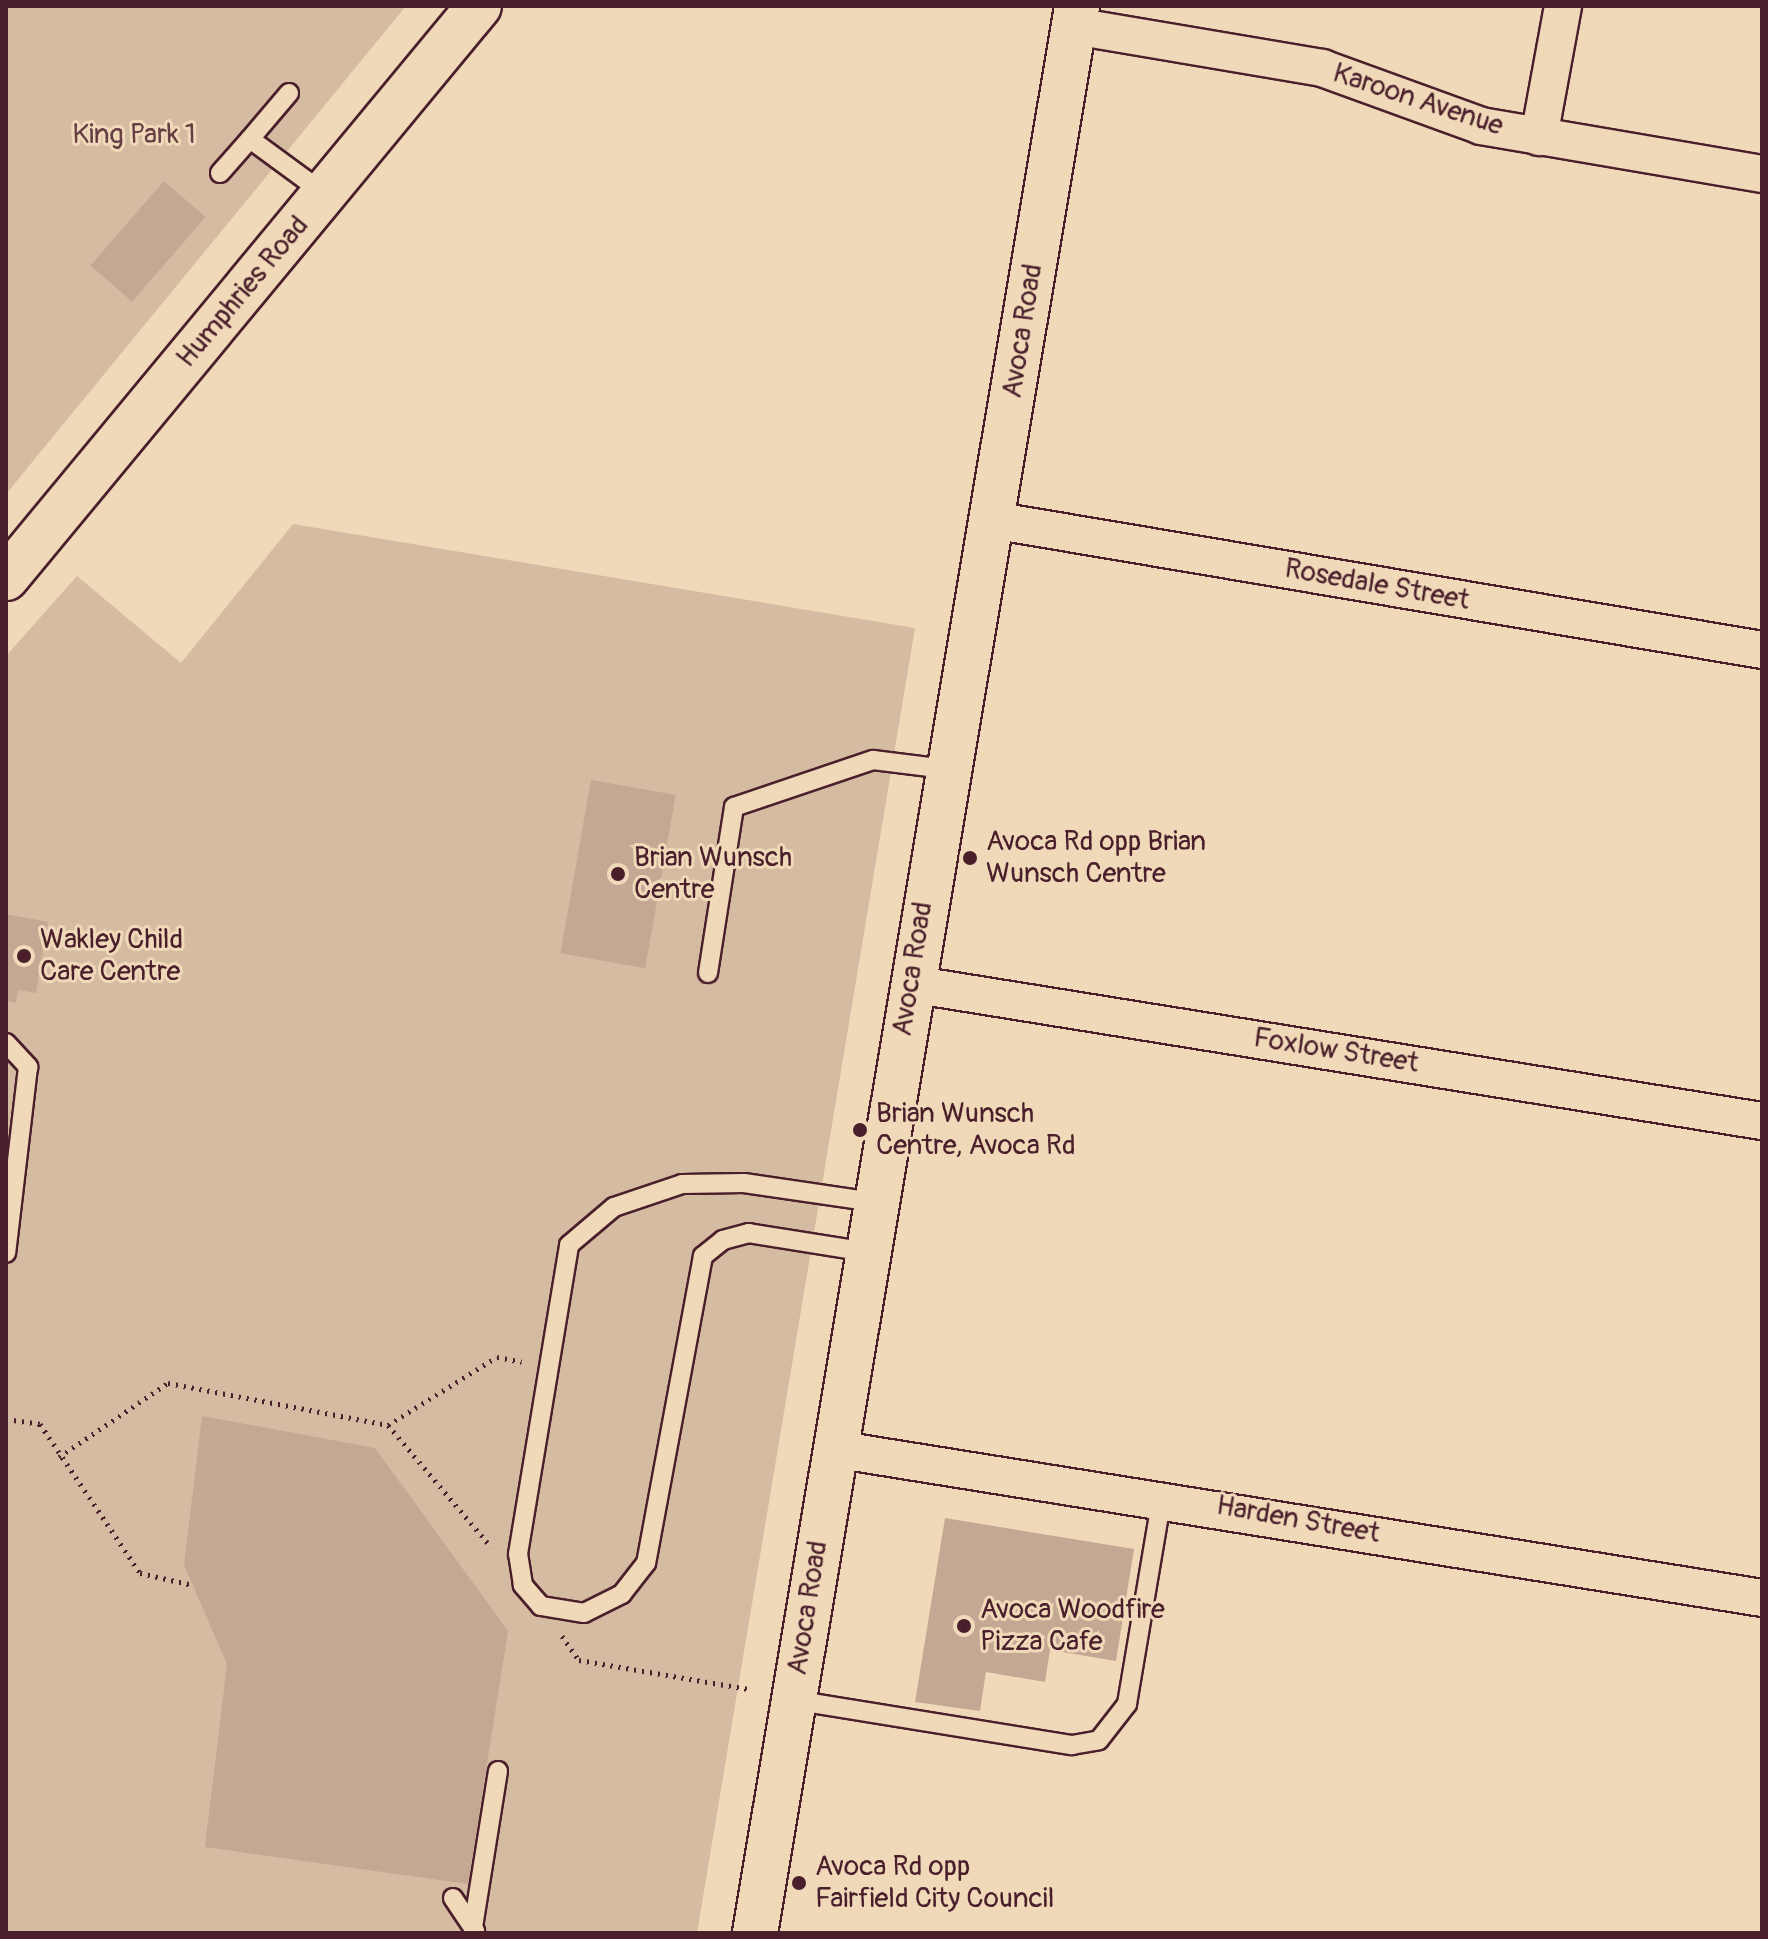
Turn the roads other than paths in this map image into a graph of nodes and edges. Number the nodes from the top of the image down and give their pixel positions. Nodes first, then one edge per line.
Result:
1 (479, 6) edge
2 (1563, 6) edge
3 (1075, 16) edge
4 (289, 93) dead end
5 (1539, 137) junction
6 (250, 139) junction
7 (220, 173) dead end
8 (1762, 174) edge
9 (325, 194) junction
10 (992, 520) junction
11 (6, 578) edge
12 (1762, 650) edge
13 (945, 769) junction
14 (708, 973) dead end
15 (911, 984) junction
16 (6, 1043) edge
17 (1762, 1121) edge
18 (14, 1123) edge
19 (875, 1202) junction
20 (867, 1252) junction
21 (6, 1253) edge
22 (834, 1449) junction
23 (1162, 1497) junction
24 (1762, 1598) edge
25 (793, 1700) junction
26 (498, 1771) dead end
27 (453, 1898) dead end
28 (475, 1930) edge
29 (755, 1933) edge

1 - 9 main road, Humphries Road
2 - 5 street
3 - 5 street, Karoon Avenue
3 - 10 main road, Avoca Road
4 - 6 lane
5 - 8 street, Karoon Avenue
6 - 7 lane
6 - 9 lane
9 - 11 main road, Humphries Road
10 - 12 street, Rosedale Street
10 - 13 main road, Avoca Road
13 - 14 lane
13 - 15 main road, Avoca Road
15 - 17 street, Foxlow Street
15 - 19 main road, Avoca Road
16 - 18 lane
18 - 21 lane
19 - 20 main road, Avoca Road
19 - 20 lane
20 - 22 main road, Avoca Road
22 - 23 street, Harden Street
22 - 25 main road, Avoca Road
23 - 24 street, Harden Street
23 - 25 lane
25 - 29 main road, Avoca Road
26 - 28 lane
27 - 28 lane

